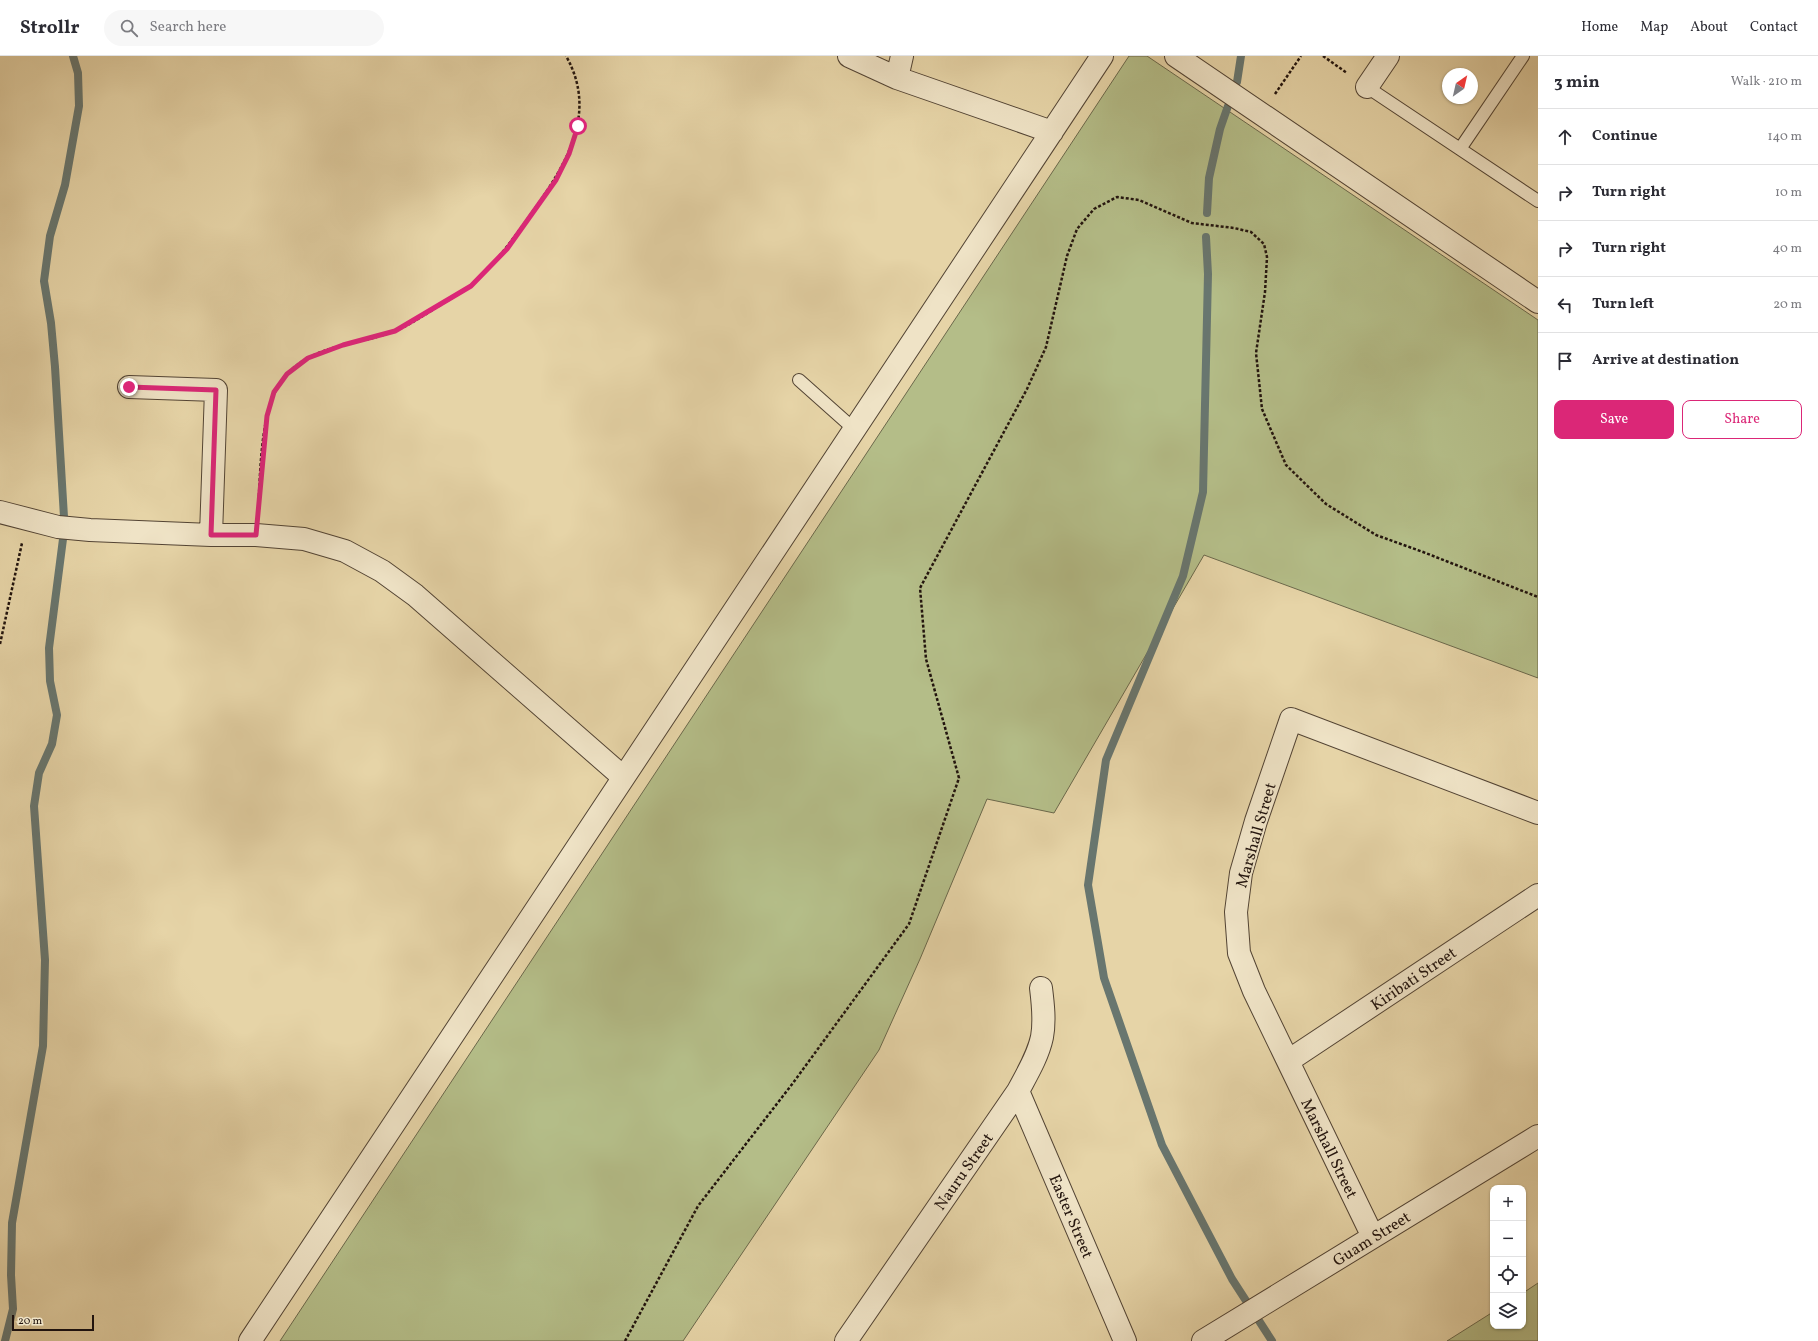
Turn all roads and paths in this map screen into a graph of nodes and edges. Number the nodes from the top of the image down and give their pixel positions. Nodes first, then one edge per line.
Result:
1 (566, 56) edge
2 (850, 56) edge
3 (902, 56) edge
4 (1102, 56) edge
5 (1176, 56) edge
6 (1301, 56) edge
7 (1388, 56) edge
8 (1523, 56) edge
9 (897, 78) junction
10 (1367, 87) joint
11 (1262, 114) junction
12 (1052, 132) junction
13 (1460, 149) junction
14 (1538, 201) edge
15 (1538, 302) edge
16 (798, 380) dead end
17 (129, 387) dead end
18 (854, 429) junction
19 (0, 512) edge
20 (27, 520) junction
21 (211, 535) junction
22 (256, 535) junction
23 (1538, 597) edge
24 (0, 644) edge
25 (623, 777) junction
26 (1538, 813) edge
27 (1538, 895) edge
28 (1041, 988) dead end
29 (1288, 1061) junction
30 (1018, 1091) junction
31 (1538, 1136) edge
32 (1373, 1237) junction
33 (250, 1341) edge
34 (625, 1341) edge
35 (846, 1341) edge
36 (1126, 1341) edge
37 (1203, 1341) edge

1 - 22 path
2 - 9 street
3 - 9 street
4 - 12 street
5 - 11 street
6 - 11 path
7 - 10 street
8 - 13 lane
9 - 12 street
10 - 13 lane
11 - 15 street
12 - 18 street
13 - 14 lane
16 - 18 lane
17 - 21 street
18 - 25 street
19 - 20 street
20 - 21 street
20 - 24 path
21 - 22 street
22 - 25 street
23 - 34 path
25 - 33 street
26 - 29 street, Marshall Street
27 - 29 street, Kiribati Street
28 - 30 street, Nauru Street
29 - 32 street, Marshall Street
30 - 35 street, Nauru Street
30 - 36 street, Easter Street
31 - 32 street, Guam Street
32 - 37 street, Guam Street

